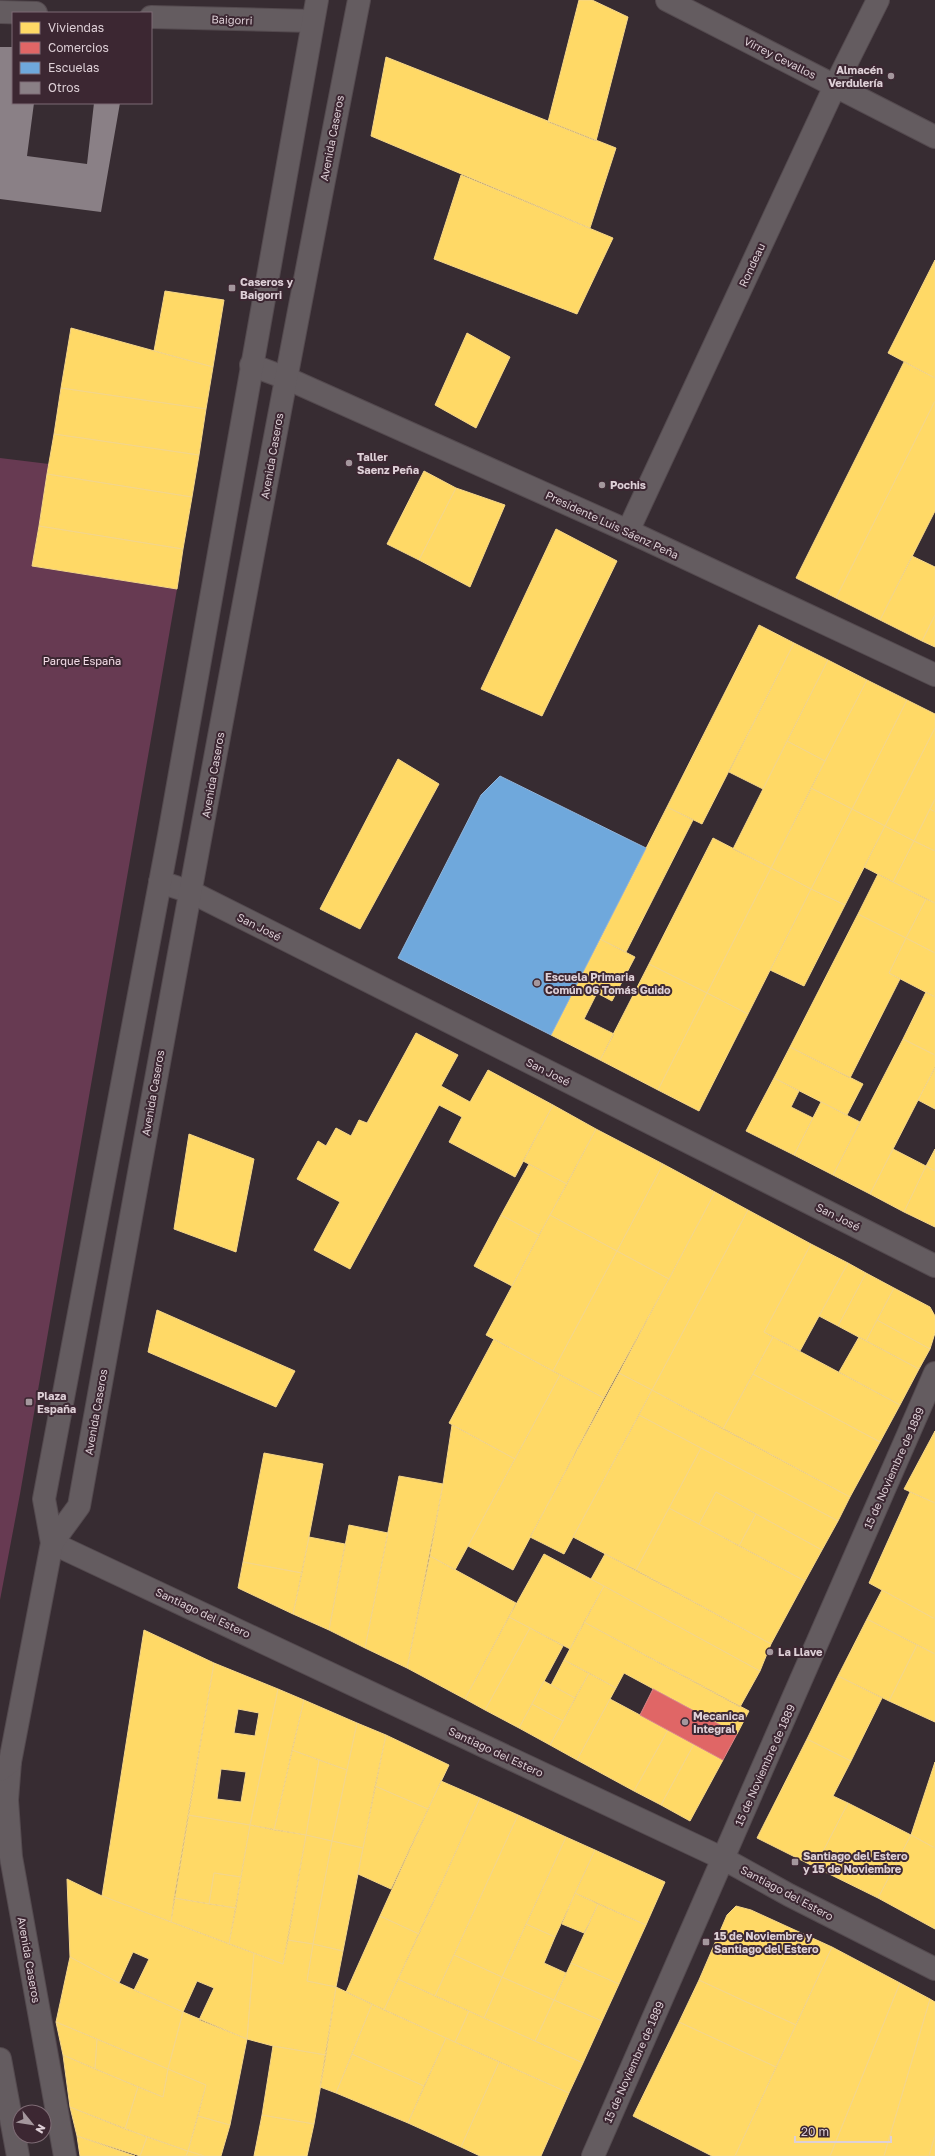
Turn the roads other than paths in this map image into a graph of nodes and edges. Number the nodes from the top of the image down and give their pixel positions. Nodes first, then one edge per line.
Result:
1 (359, 0) edge
2 (667, 0) edge
3 (878, 0) edge
4 (315, 10) edge
5 (0, 12) edge
6 (12, 12) edge
7 (152, 17) edge
8 (835, 86) junction
9 (935, 137) edge
10 (251, 365) junction
11 (286, 378) junction
12 (628, 531) junction
13 (935, 675) edge
14 (160, 882) junction
15 (191, 892) junction
16 (935, 1266) edge
17 (935, 1373) edge
18 (52, 1542) junction
19 (5, 1766) edge
20 (724, 1859) junction
21 (935, 1969) edge
22 (0, 2059) edge
23 (18, 2156) edge
24 (65, 2156) edge
25 (592, 2156) edge

1 - 11 street, Avenida Caseros
2 - 8 street, Virrey Cevallos
3 - 8 street, Rondeau
4 - 7 street, Baigorri
4 - 10 street, Avenida Caseros
5 - 6 street
8 - 9 street, Virrey Cevallos
8 - 12 street, Rondeau
10 - 11 street, Presidente Luis Sáenz Peña
10 - 14 street, Avenida Caseros
11 - 12 street, Presidente Luis Sáenz Peña
11 - 15 street, Avenida Caseros
12 - 13 street, Presidente Luis Sáenz Peña
14 - 15 street, San José
14 - 18 street, Avenida Caseros
15 - 16 street, San José
15 - 18 street, Avenida Caseros
17 - 20 street, 15 de Noviembre de 1889
18 - 19 street, Avenida Caseros
18 - 20 street, Santiago del Estero
19 - 24 street, Avenida Caseros
20 - 21 street, Santiago del Estero
20 - 25 street, 15 de Noviembre de 1889
22 - 23 street

